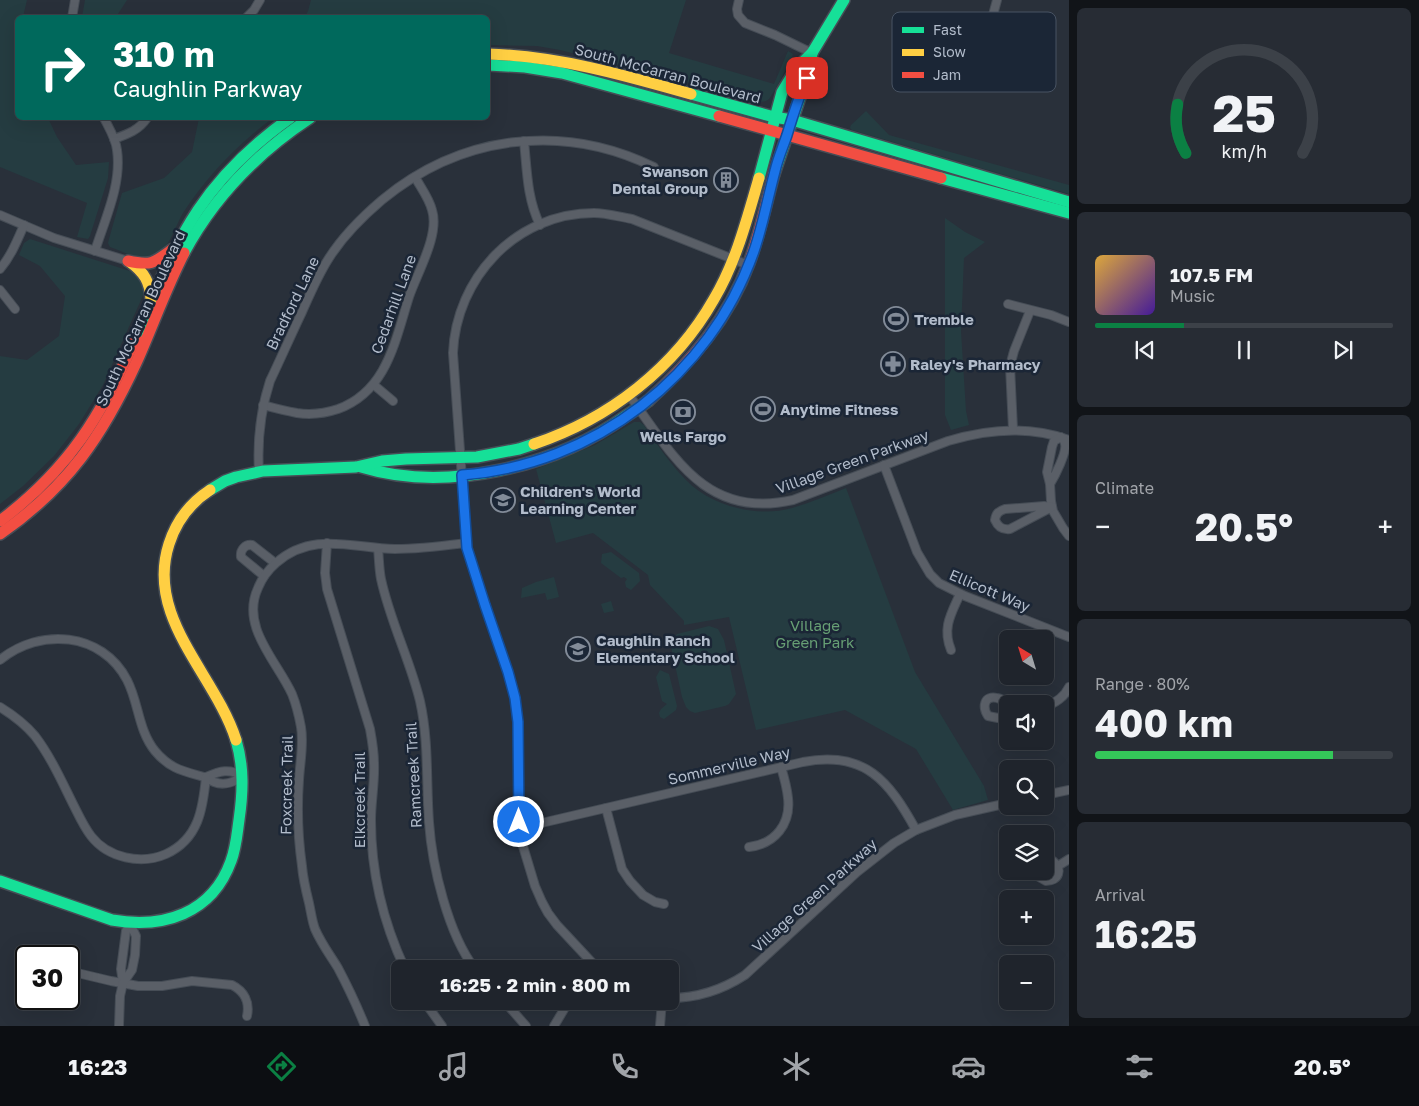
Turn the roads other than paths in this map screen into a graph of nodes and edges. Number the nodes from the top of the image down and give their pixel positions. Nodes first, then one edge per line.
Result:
1 (76, 0) edge
2 (260, 0) edge
3 (738, 0) edge
4 (844, 0) edge
5 (73, 15) edge
6 (249, 15) edge
7 (812, 52) junction
8 (490, 54) edge
9 (490, 65) edge
10 (774, 117) junction
11 (105, 120) edge
12 (146, 120) edge
13 (287, 120) edge
14 (307, 120) edge
15 (792, 120) junction
16 (771, 132) junction
17 (787, 135) junction
18 (114, 139) junction
19 (524, 141) junction
20 (654, 167) dead end
21 (414, 177) junction
22 (1069, 202) edge
23 (1069, 213) edge
24 (0, 215) edge
25 (540, 225) junction
26 (24, 226) junction
27 (176, 247) junction
28 (95, 251) junction
29 (733, 259) junction
30 (128, 261) junction
31 (748, 265) junction
32 (0, 269) edge
33 (0, 290) edge
34 (151, 302) junction
35 (1008, 304) dead end
36 (16, 309) dead end
37 (1030, 310) junction
38 (1069, 322) edge
39 (374, 384) junction
40 (630, 395) junction
41 (393, 401) dead end
42 (263, 405) junction
43 (639, 408) junction
44 (1013, 429) junction
45 (1065, 438) edge
46 (460, 459) junction
47 (884, 465) junction
48 (361, 467) junction
49 (259, 472) junction
50 (462, 475) junction
51 (1050, 484) junction
52 (1052, 507) junction
53 (0, 522) edge
54 (0, 534) edge
55 (1069, 536) edge
56 (466, 543) junction
57 (327, 544) junction
58 (378, 548) junction
59 (275, 564) junction
60 (264, 576) junction
61 (960, 594) junction
62 (1069, 637) edge
63 (951, 650) dead end
64 (0, 660) edge
65 (1069, 687) edge
66 (999, 698) edge
67 (1054, 702) edge
68 (0, 707) edge
69 (999, 718) edge
70 (781, 767) junction
71 (243, 776) junction
72 (206, 777) junction
73 (1069, 790) edge
74 (1054, 793) edge
75 (999, 805) edge
76 (606, 808) junction
77 (520, 828) junction
78 (916, 830) junction
79 (749, 847) dead end
80 (1069, 859) edge
81 (1054, 862) edge
82 (1058, 866) junction
83 (1054, 880) edge
84 (0, 881) edge
85 (664, 904) dead end
86 (130, 924) junction
87 (401, 960) edge
88 (469, 960) edge
89 (590, 960) edge
90 (80, 974) edge
91 (123, 984) junction
92 (679, 998) edge
93 (430, 1010) edge
94 (512, 1010) edge
95 (564, 1010) edge
96 (661, 1010) edge
97 (247, 1016) dead end
98 (119, 1026) edge
99 (365, 1026) edge
100 (442, 1026) edge
101 (526, 1026) edge
102 (554, 1026) edge
103 (660, 1026) edge

1 - 5 street
2 - 6 street
3 - 7 street
4 - 7 main road
7 - 10 main road
7 - 15 main road
8 - 10 main road, South McCarran Boulevard
9 - 16 main road, South McCarran Boulevard
10 - 15 main road, South McCarran Boulevard
10 - 16 main road
11 - 18 street
12 - 18 street
13 - 27 main road, South McCarran Boulevard
14 - 54 main road, South McCarran Boulevard
15 - 17 main road
15 - 22 main road, South McCarran Boulevard
16 - 17 main road, South McCarran Boulevard
16 - 29 main road
17 - 23 main road, South McCarran Boulevard
17 - 31 main road
18 - 28 street
19 - 20 street, Bradford Lane
19 - 21 street, Bradford Lane
19 - 25 street
21 - 39 street, Cedarhill Lane
21 - 42 street, Bradford Lane
24 - 26 street
25 - 29 street
25 - 46 street
26 - 28 street
26 - 32 street
27 - 30 main road
27 - 34 main road, South McCarran Boulevard
28 - 30 street
29 - 31 street
29 - 40 main road
30 - 34 main road
31 - 43 main road
33 - 36 street
34 - 53 main road, South McCarran Boulevard
35 - 37 street
37 - 38 street
37 - 44 street
39 - 41 street
39 - 42 street, Cedarhill Lane
40 - 43 street, Village Green Parkway
40 - 46 main road
42 - 49 street, Bradford Lane
43 - 47 street, Village Green Parkway
43 - 50 main road
44 - 45 street, Village Green Parkway
44 - 47 street, Village Green Parkway
45 - 51 street
45 - 51 street
46 - 48 main road
46 - 50 street
47 - 61 street, Ellicott Way
48 - 49 main road
48 - 50 main road
49 - 71 main road
50 - 56 street
51 - 52 street
52 - 52 street
52 - 55 street
56 - 58 street, Foxcreek Trail
56 - 77 street
57 - 58 street, Foxcreek Trail
57 - 59 street, Foxcreek Trail
57 - 87 street, Elkcreek Trail
58 - 88 street, Ramcreek Trail
59 - 60 street, Foxcreek Trail
59 - 60 street
60 - 99 street, Foxcreek Trail
61 - 62 street, Ellicott Way
61 - 63 street
64 - 72 street
65 - 67 street
66 - 69 street
68 - 72 street
70 - 76 street, Sommerville Way
70 - 78 street, Sommerville Way
70 - 79 street
71 - 72 street
71 - 86 main road
73 - 74 street
75 - 78 street, Village Green Parkway
76 - 77 street, Sommerville Way
76 - 85 street
77 - 89 street
78 - 92 street, Village Green Parkway
80 - 82 street
81 - 82 street
82 - 83 street
84 - 86 main road
86 - 91 street
86 - 91 street
90 - 91 street
91 - 97 street
91 - 98 street
93 - 100 street
94 - 101 street
95 - 102 street
96 - 103 street

